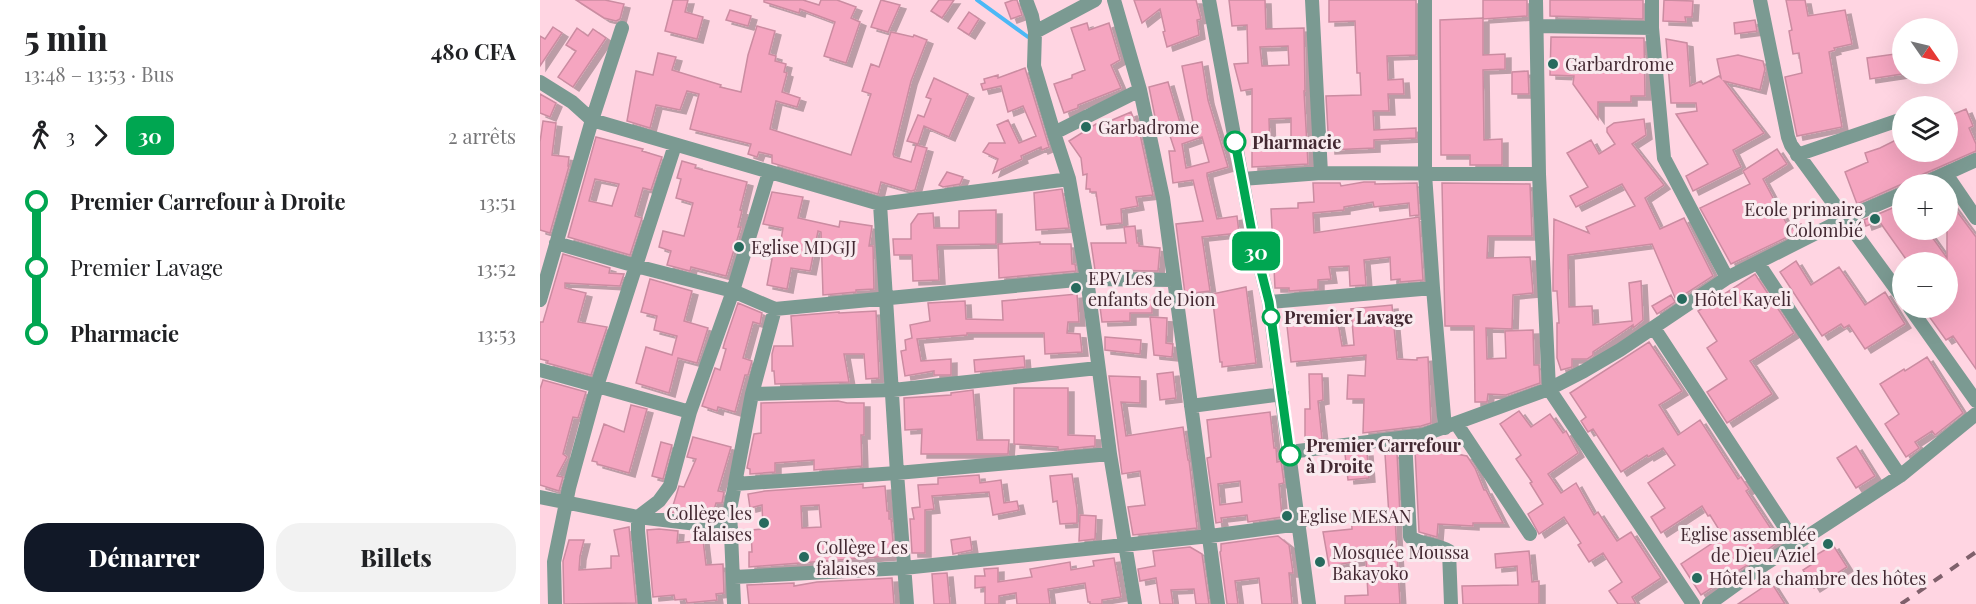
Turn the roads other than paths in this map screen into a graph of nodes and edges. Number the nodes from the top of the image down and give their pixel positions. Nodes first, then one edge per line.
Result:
1 (1026, 0) edge
2 (1095, 0) edge
3 (1114, 0) edge
4 (1209, 0) edge
5 (1312, 0) edge
6 (1425, 0) edge
7 (1536, 0) edge
8 (1652, 0) edge
9 (1760, 0) edge
10 (1537, 26) junction
11 (622, 28) dead end
12 (1652, 28) junction
13 (1035, 32) junction
14 (540, 82) edge
15 (1140, 90) junction
16 (592, 120) junction
17 (1892, 122) edge
18 (1054, 133) junction
19 (675, 145) junction
20 (1797, 154) junction
21 (1976, 160) edge
22 (769, 172) junction
23 (1321, 173) junction
24 (1425, 174) junction
25 (1539, 174) junction
26 (1946, 174) edge
27 (1070, 179) junction
28 (1242, 179) junction
29 (1958, 192) edge
30 (1892, 198) edge
31 (880, 204) junction
32 (1846, 218) junction
33 (1976, 218) edge
34 (556, 243) junction
35 (1758, 263) junction
36 (636, 266) junction
37 (1727, 278) junction
38 (1087, 279) junction
39 (1174, 280) junction
40 (1892, 283) edge
41 (1432, 288) junction
42 (734, 291) junction
43 (886, 297) junction
44 (540, 300) edge
45 (1269, 302) junction
46 (775, 309) junction
47 (1917, 318) edge
48 (1654, 328) junction
49 (1098, 368) junction
50 (540, 370) edge
51 (597, 386) junction
52 (1549, 389) junction
53 (893, 390) junction
54 (752, 394) junction
55 (1282, 394) junction
56 (1976, 401) edge
57 (1191, 406) junction
58 (690, 412) junction
59 (1976, 414) edge
60 (1451, 425) junction
61 (1405, 438) junction
62 (1290, 452) junction
63 (1110, 454) junction
64 (897, 473) junction
65 (1900, 476) junction
66 (735, 484) junction
67 (540, 497) edge
68 (566, 501) junction
69 (638, 518) junction
70 (1300, 524) junction
71 (731, 528) junction
72 (1530, 534) dead end
73 (1210, 536) junction
74 (1796, 544) junction
75 (1126, 545) junction
76 (904, 568) junction
77 (734, 577) junction
78 (555, 604) edge
79 (645, 604) edge
80 (734, 604) edge
81 (907, 604) edge
82 (1135, 604) edge
83 (1218, 604) edge
84 (1309, 604) edge
85 (1452, 604) edge
86 (1693, 604) edge
87 (1709, 604) edge

1 - 13 street
2 - 13 street
3 - 15 street
4 - 28 street
5 - 23 street
6 - 24 street
7 - 10 street
8 - 12 street
9 - 20 street
10 - 12 street
10 - 25 street
11 - 16 street
12 - 37 street
13 - 18 street
14 - 16 street
15 - 18 street
15 - 39 street
16 - 19 street
16 - 34 street
17 - 20 street
18 - 27 street
19 - 22 street
19 - 36 street
20 - 32 street
21 - 26 street
22 - 31 street
22 - 42 street
23 - 24 street
23 - 28 street
24 - 25 street
24 - 41 street
25 - 52 street
27 - 31 street
27 - 38 street
28 - 45 street
29 - 33 street
30 - 32 street
31 - 43 street
32 - 35 street
32 - 40 street
34 - 36 street
34 - 44 street
35 - 37 street
35 - 65 street
36 - 42 street
36 - 51 street
37 - 48 street
38 - 39 street
38 - 43 street
38 - 49 street
39 - 57 street
41 - 45 street
41 - 60 street
42 - 46 street
42 - 58 street
43 - 46 street
43 - 53 street
45 - 55 street
46 - 54 street
47 - 56 street
48 - 52 street
48 - 74 street
49 - 53 street
49 - 63 street
50 - 51 street
51 - 58 street
51 - 68 street
52 - 60 street
52 - 86 street
53 - 54 street
53 - 64 street
54 - 66 street
55 - 57 street
55 - 62 street
57 - 73 street
58 - 69 street
59 - 65 street
60 - 61 street
60 - 72 street
61 - 62 street
61 - 85 street
62 - 70 street
63 - 64 street
63 - 75 street
64 - 66 street
64 - 76 street
65 - 74 street
66 - 71 street
67 - 68 street
68 - 69 street
68 - 78 street
69 - 71 street
69 - 79 street
70 - 73 street
70 - 84 street
71 - 77 street
73 - 75 street
73 - 83 street
74 - 87 street
75 - 76 street
75 - 82 street
76 - 77 street
76 - 81 street
77 - 80 street

